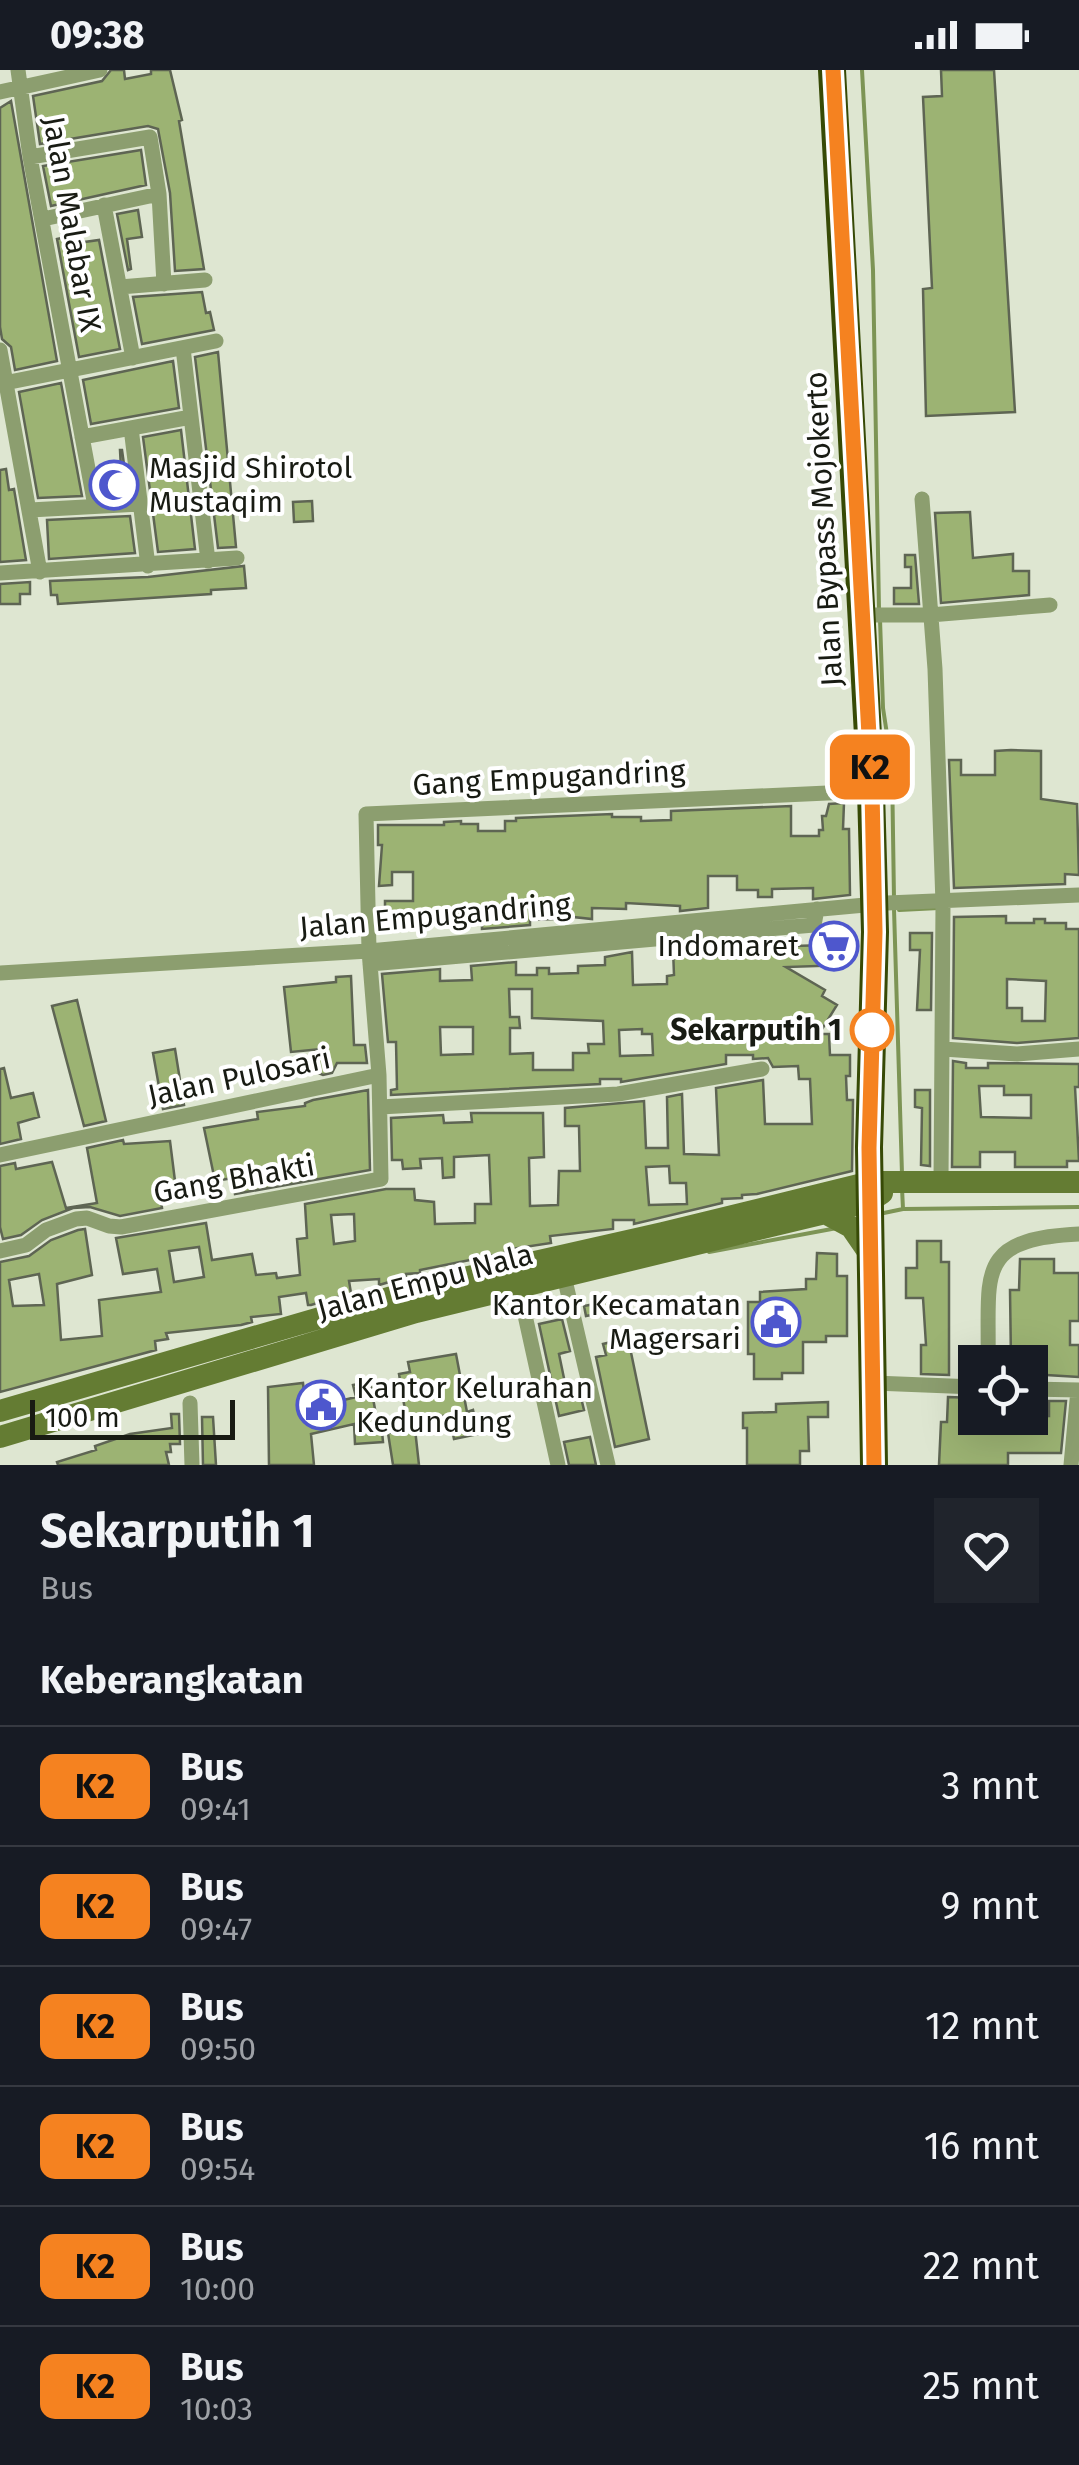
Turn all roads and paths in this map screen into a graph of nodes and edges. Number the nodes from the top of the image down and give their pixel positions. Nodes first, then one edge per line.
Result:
1 (18, 70) edge
2 (100, 70) edge
3 (832, 70) edge
4 (22, 87) junction
5 (0, 92) edge
6 (30, 158) junction
7 (159, 194) junction
8 (104, 206) junction
9 (43, 218) junction
10 (205, 280) dead end
11 (164, 284) junction
12 (120, 287) junction
13 (216, 341) dead end
14 (183, 348) junction
15 (0, 350) edge
16 (133, 358) junction
17 (70, 370) junction
18 (3, 384) edge
19 (191, 417) junction
20 (131, 428) junction
21 (82, 436) junction
22 (922, 499) dead end
23 (140, 504) junction
24 (95, 506) junction
25 (30, 510) junction
26 (237, 558) dead end
27 (208, 561) junction
28 (148, 566) junction
29 (40, 572) junction
30 (0, 574) edge
31 (1050, 605) dead end
32 (874, 615) junction
33 (930, 615) junction
34 (872, 791) junction
35 (1079, 895) edge
36 (887, 903) junction
37 (943, 905) junction
38 (369, 958) junction
39 (0, 973) edge
40 (943, 1048) junction
41 (1079, 1049) edge
42 (762, 1070) dead end
43 (379, 1075) junction
44 (380, 1108) junction
45 (0, 1156) edge
46 (941, 1180) junction
47 (1079, 1182) edge
48 (869, 1202) junction
49 (1079, 1234) edge
50 (0, 1252) edge
51 (566, 1284) junction
52 (449, 1293) junction
53 (522, 1297) junction
54 (413, 1302) junction
55 (988, 1345) edge
56 (874, 1383) junction
57 (958, 1386) edge
58 (1048, 1389) edge
59 (1078, 1390) edge
60 (190, 1404) dead end
61 (0, 1411) edge
62 (0, 1437) edge
63 (1074, 1461) edge
64 (192, 1465) edge
65 (558, 1465) edge
66 (608, 1465) edge
67 (874, 1465) edge

1 - 4 street, Jalan Malabar IX
2 - 4 street
3 - 32 highway, Jalan Bypass Mojokerto
4 - 5 street
4 - 6 street, Jalan Malabar IX
6 - 7 street
6 - 9 street, Jalan Malabar IX
7 - 8 street
7 - 11 street
8 - 9 street
8 - 12 street
9 - 17 street, Jalan Malabar IX
10 - 11 street
11 - 12 street
12 - 16 street
13 - 14 street
14 - 16 street
14 - 19 street
15 - 18 street
16 - 17 street
17 - 18 street
17 - 21 street, Jalan Malabar IX
18 - 25 street
19 - 20 street
19 - 27 street
20 - 21 street
20 - 23 street
21 - 24 street, Jalan Malabar IX
22 - 33 street
23 - 24 street
23 - 28 street
24 - 25 street
25 - 29 street
26 - 27 street
27 - 28 street
28 - 29 street
29 - 30 street
31 - 33 street
32 - 33 street
32 - 34 highway, Jalan Bypass Mojokerto
33 - 37 street
34 - 36 highway, Jalan Bypass Mojokerto
34 - 38 street, Gang Empugandring
35 - 37 street, Jalan Empugandring
36 - 37 street, Jalan Empugandring
36 - 38 street, Jalan Empugandring
36 - 48 highway, Jalan Bypass Mojokerto
37 - 40 street
38 - 39 street, Jalan Empugandring
38 - 43 street, Jalan Pulosari
40 - 41 street
40 - 46 street
42 - 44 street
43 - 44 street, Gang Bhakti
43 - 45 street, Jalan Pulosari
44 - 50 street, Gang Bhakti
46 - 47 main road
46 - 48 main road
48 - 51 main road, Jalan Empu Nala
48 - 52 main road, Jalan Empu Nala
48 - 56 highway, Jalan Bypass Mojokerto
49 - 55 street
51 - 53 main road, Jalan Empu Nala
51 - 66 street
52 - 53 main road, Jalan Empu Nala
52 - 54 main road, Jalan Empu Nala
53 - 65 street
54 - 61 main road, Jalan Empu Nala
54 - 62 main road, Jalan Empu Nala
56 - 57 street
56 - 67 highway, Jalan Bypass Mojokerto
58 - 59 street
59 - 63 street
60 - 64 street

